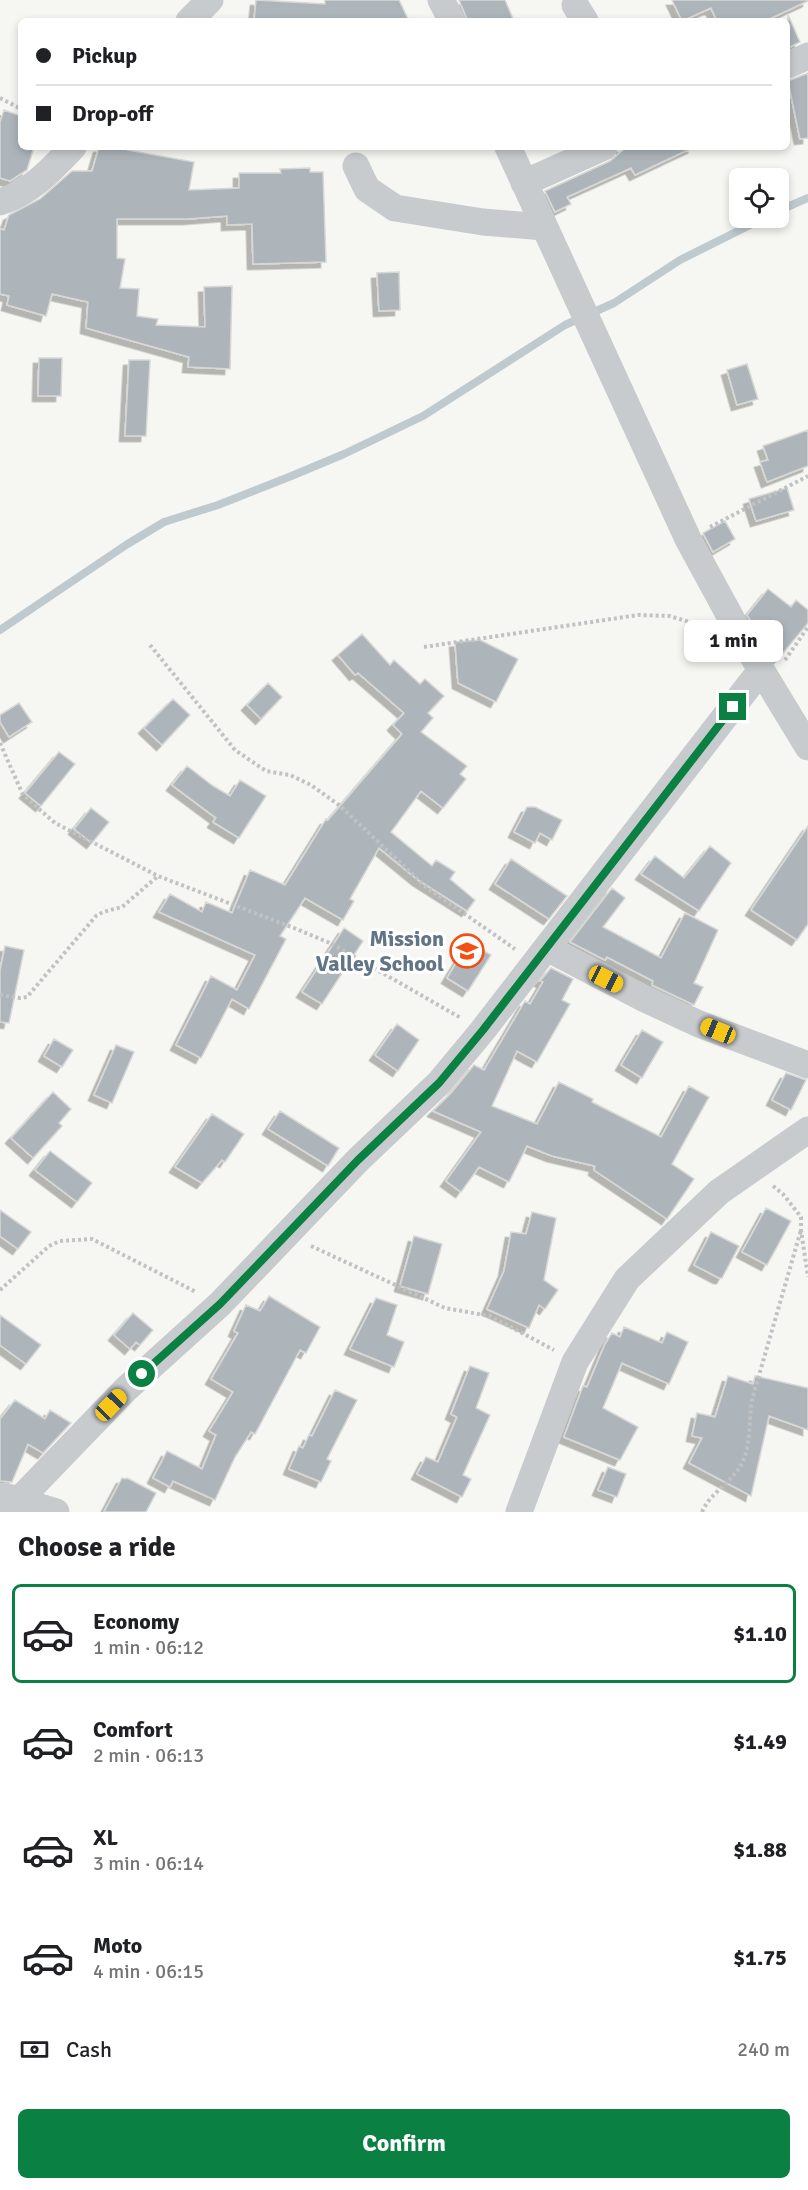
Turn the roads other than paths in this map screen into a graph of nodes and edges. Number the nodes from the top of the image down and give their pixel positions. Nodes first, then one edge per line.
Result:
1 (210, 0) edge
2 (441, 0) edge
3 (192, 18) edge
4 (450, 18) edge
5 (808, 56) edge
6 (790, 64) edge
7 (70, 150) edge
8 (509, 150) edge
9 (597, 150) edge
10 (356, 166) dead end
11 (524, 183) junction
12 (0, 202) edge
13 (544, 227) junction
14 (766, 677) junction
15 (808, 747) edge
16 (541, 955) junction
17 (808, 1065) edge
18 (808, 1130) edge
19 (11, 1503) edge
20 (56, 1512) edge
21 (519, 1512) edge

1 - 3 street
2 - 4 street
5 - 6 street
7 - 12 street
8 - 11 street
9 - 11 street
10 - 13 street
11 - 13 street
13 - 14 street
14 - 15 street
14 - 16 street
16 - 17 street
16 - 19 street
18 - 21 street
19 - 20 street

